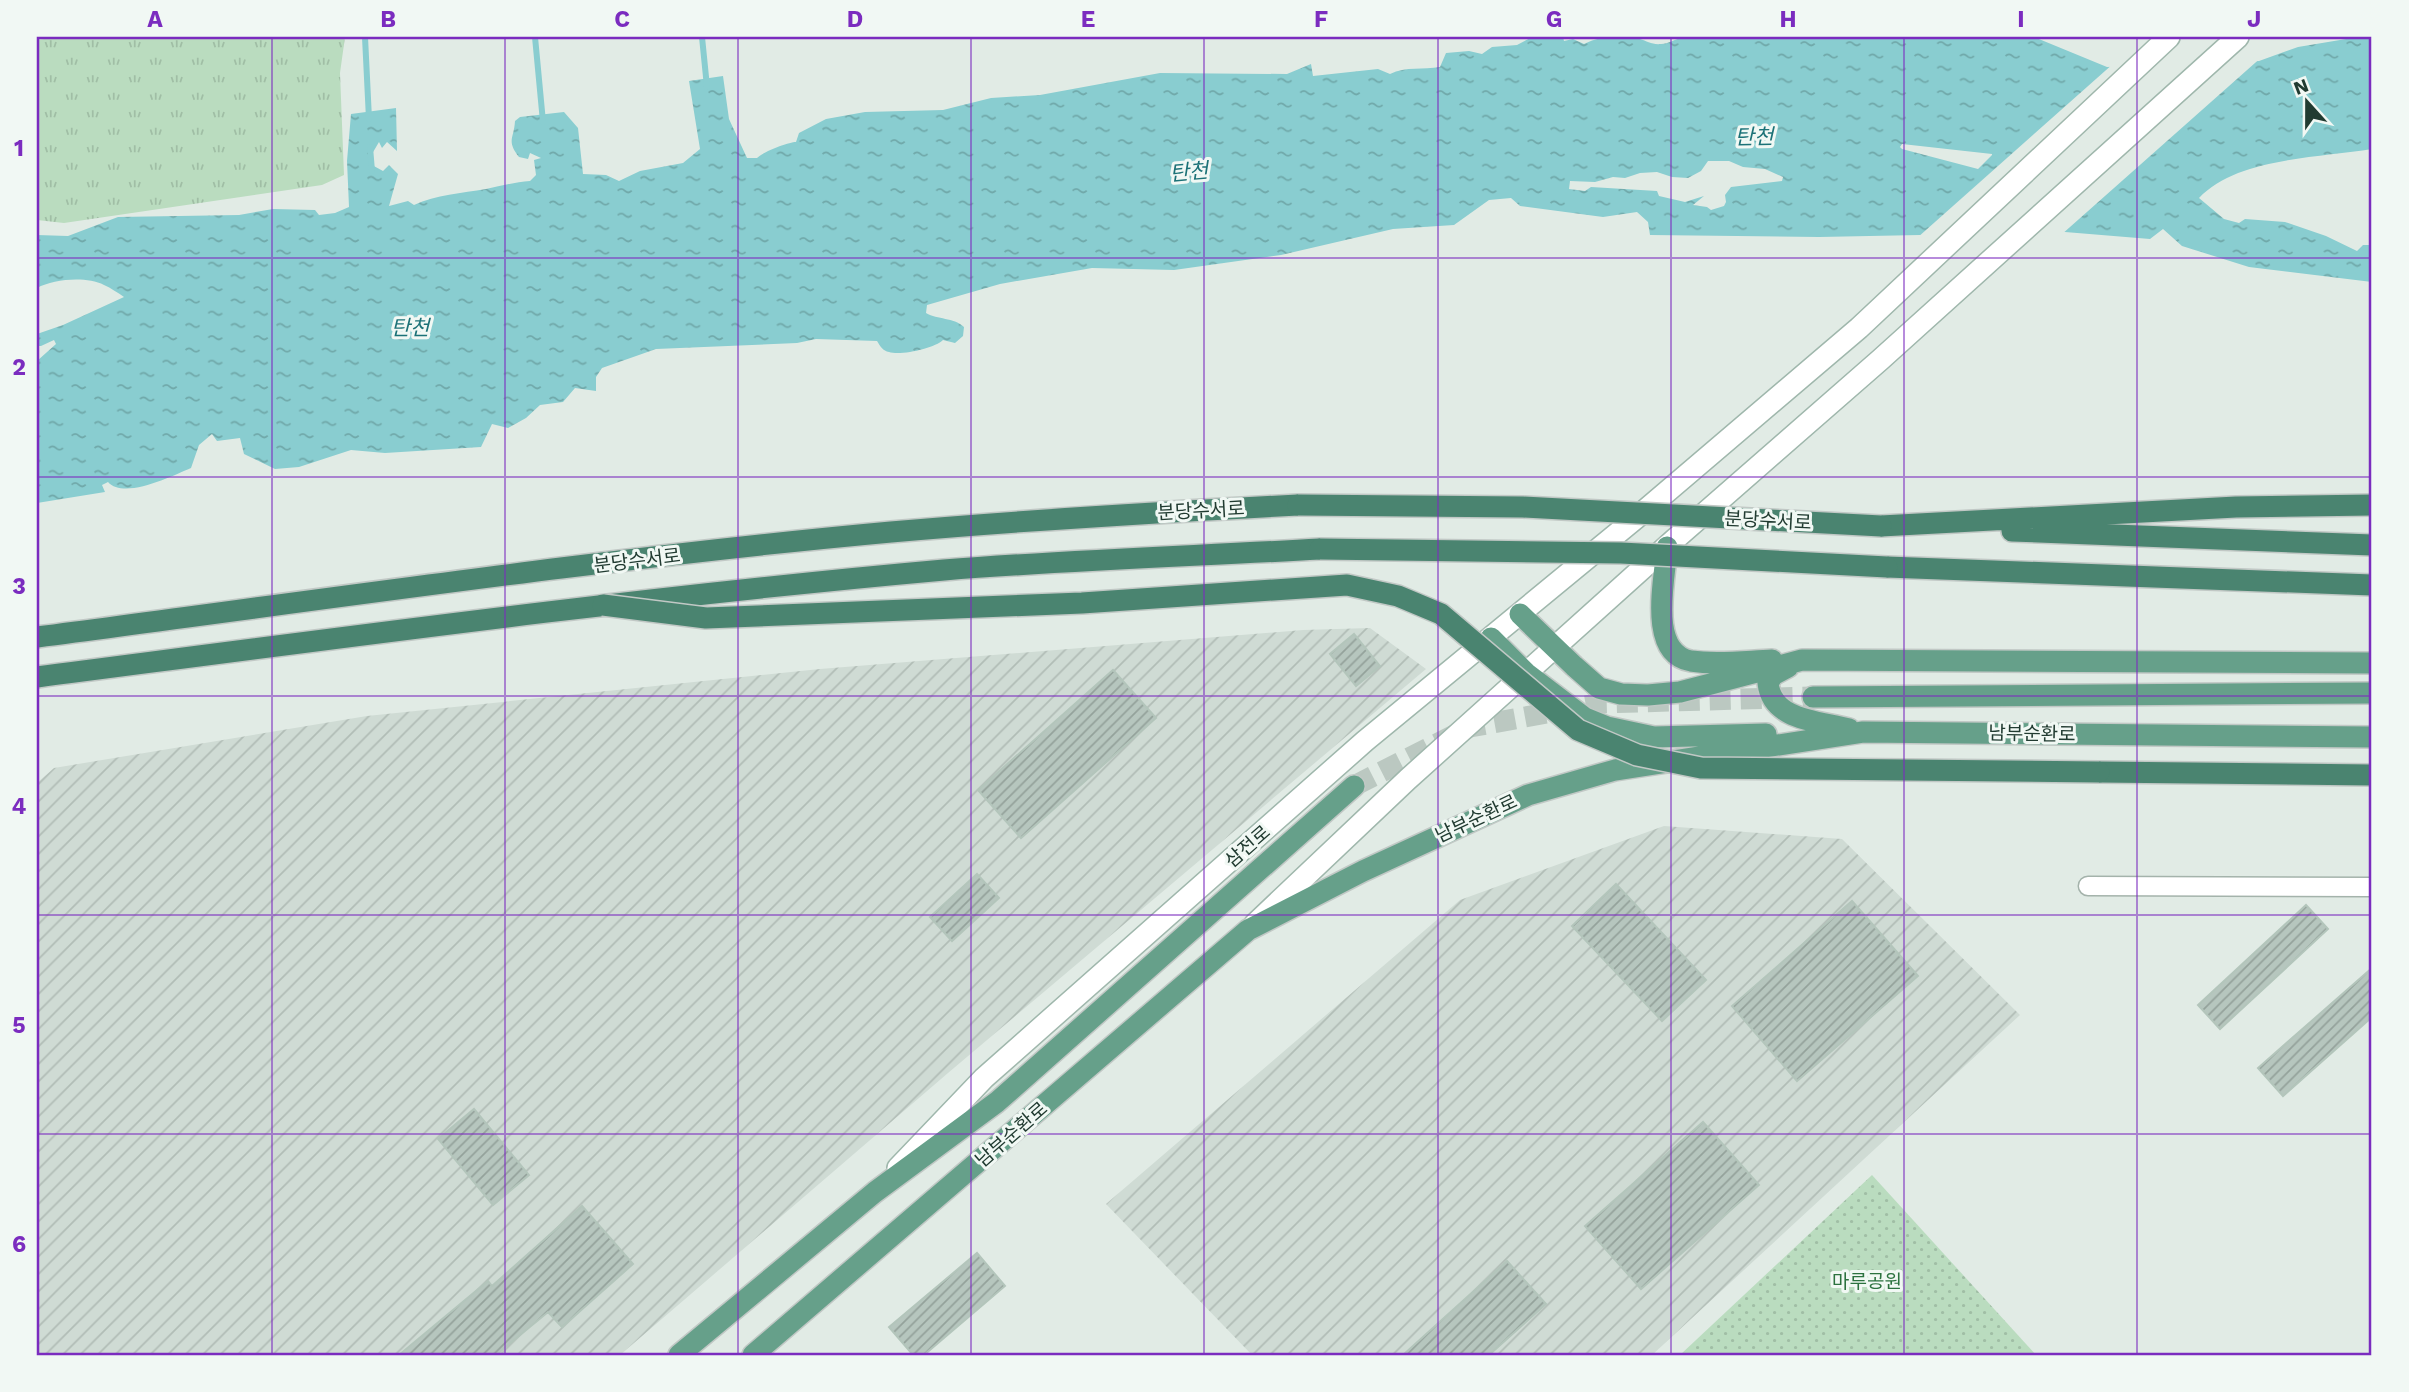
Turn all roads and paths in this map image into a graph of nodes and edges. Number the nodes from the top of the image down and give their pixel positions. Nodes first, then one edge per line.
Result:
1 (2169, 37) edge
2 (2238, 37) edge
3 (2372, 505) edge
4 (1881, 526) junction
5 (1670, 543) junction
6 (2372, 545) edge
7 (2372, 585) edge
8 (603, 605) junction
9 (1520, 614) junction
10 (37, 637) edge
11 (1490, 638) junction
12 (1555, 648) junction
13 (1802, 660) junction
14 (2372, 663) edge
15 (1526, 673) junction
16 (37, 677) edge
17 (2372, 693) edge
18 (1813, 697) tunnel mouth
19 (1863, 732) junction
20 (2372, 737) edge
21 (2372, 775) edge
22 (1354, 786) tunnel mouth
23 (2088, 886) dead end
24 (2372, 887) edge
25 (1248, 929) junction
26 (875, 1192) junction
27 (679, 1355) edge
28 (753, 1355) edge

1 - 9 main road, 삼전로
2 - 5 main road
3 - 4 highway
4 - 6 highway, 분당수서로
4 - 10 highway, 분당수서로, bridge
5 - 12 main road
5 - 13 main road
7 - 8 highway, 분당수서로, bridge
8 - 16 highway, 분당수서로
8 - 21 highway, bridge
9 - 11 main road, 삼전로
9 - 12 main road
11 - 15 main road
11 - 26 main road, 삼전로
12 - 13 main road
12 - 15 main road
13 - 14 main road
13 - 19 main road
15 - 19 main road
15 - 25 main road
17 - 18 main road, 남부순환로
19 - 20 main road, 남부순환로
19 - 25 main road, 남부순환로
22 - 26 main road, 남부순환로
23 - 24 street
25 - 28 main road, 남부순환로
26 - 27 main road, 남부순환로

